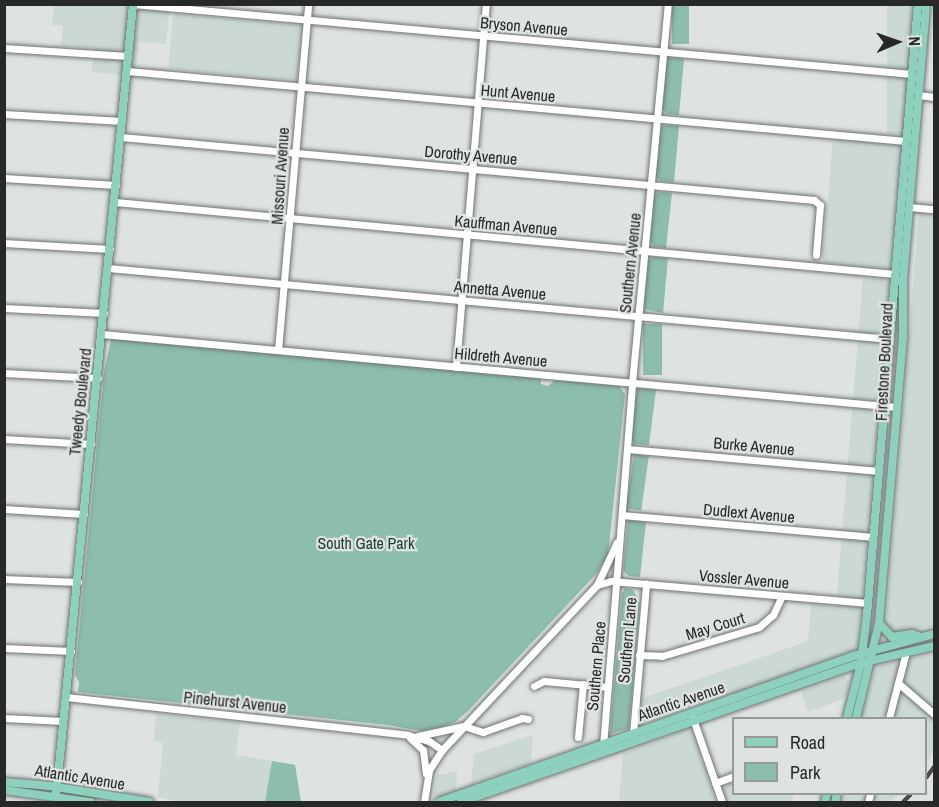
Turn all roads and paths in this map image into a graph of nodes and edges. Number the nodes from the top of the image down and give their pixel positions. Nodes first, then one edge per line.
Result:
1 (133, 4) edge
2 (308, 4) edge
3 (486, 4) edge
4 (668, 4) edge
5 (918, 4) edge
6 (926, 5) edge
7 (307, 20) junction
8 (483, 36) junction
9 (4, 48) edge
10 (664, 52) junction
11 (128, 56) junction
12 (127, 72) junction
13 (912, 74) junction
14 (301, 87) junction
15 (918, 95) junction
16 (934, 97) edge
17 (477, 102) junction
18 (4, 114) edge
19 (657, 119) junction
20 (122, 121) junction
21 (121, 137) junction
22 (906, 141) junction
23 (295, 153) junction
24 (471, 168) junction
25 (4, 178) edge
26 (116, 185) junction
27 (651, 185) junction
28 (115, 202) junction
29 (909, 207) junction
30 (934, 209) edge
31 (290, 218) junction
32 (466, 234) junction
33 (4, 243) edge
34 (110, 249) junction
35 (645, 251) junction
36 (815, 266) junction
37 (108, 268) junction
38 (895, 274) junction
39 (285, 284) junction
40 (462, 300) junction
41 (4, 308) edge
42 (104, 313) junction
43 (639, 316) junction
44 (102, 334) junction
45 (890, 339) junction
46 (278, 350) junction
47 (456, 367) junction
48 (4, 373) edge
49 (98, 378) junction
50 (632, 383) junction
51 (884, 406) junction
52 (897, 407) junction
53 (4, 439) edge
54 (91, 444) junction
55 (628, 449) junction
56 (879, 471) junction
57 (4, 509) edge
58 (84, 514) junction
59 (622, 515) junction
60 (621, 525) junction
61 (873, 537) junction
62 (4, 579) edge
63 (617, 581) junction
64 (78, 582) junction
65 (646, 584) junction
66 (597, 585) junction
67 (782, 596) junction
68 (868, 603) junction
69 (879, 623) junction
70 (934, 634) edge
71 (921, 638) junction
72 (934, 646) edge
73 (4, 648) edge
74 (71, 651) junction
75 (906, 652) junction
76 (639, 655) junction
77 (872, 655) junction
78 (862, 658) junction
79 (898, 683) junction
80 (583, 684) junction
81 (534, 686) dead end
82 (608, 687) junction
83 (66, 698) junction
84 (934, 714) edge
85 (4, 717) edge
86 (847, 717) edge
87 (856, 717) edge
88 (889, 717) edge
89 (693, 718) junction
90 (528, 719) dead end
91 (63, 721) junction
92 (464, 726) junction
93 (402, 734) junction
94 (633, 734) junction
95 (415, 736) junction
96 (578, 737) dead end
97 (603, 749) junction
98 (442, 750) junction
99 (732, 777) edge
100 (426, 781) junction
101 (4, 782) edge
102 (715, 783) junction
103 (4, 790) edge
104 (56, 796) edge
105 (91, 802) edge
106 (150, 802) edge
107 (424, 802) edge
108 (439, 802) edge
109 (461, 802) edge
110 (722, 802) edge

1 - 7 street, Bryson Avenue
1 - 11 main road, Tweedy Boulevard
2 - 7 street, Missouri Avenue
3 - 8 street
4 - 10 street, Southern Avenue
5 - 13 main road, Firestone Boulevard
6 - 15 main road, Firestone Boulevard
7 - 8 street, Bryson Avenue
7 - 14 street, Missouri Avenue
8 - 10 street, Bryson Avenue
8 - 17 street
9 - 11 street
10 - 13 street, Bryson Avenue
10 - 19 street, Southern Avenue
11 - 12 main road, Tweedy Boulevard
12 - 14 street, Hunt Avenue
12 - 20 main road, Tweedy Boulevard
13 - 22 main road, Firestone Boulevard
14 - 17 street, Hunt Avenue
14 - 23 street, Missouri Avenue
15 - 16 street
15 - 29 main road, Firestone Boulevard
17 - 19 street, Hunt Avenue
17 - 24 street
18 - 20 street
19 - 22 street, Hunt Avenue
19 - 27 street, Southern Avenue
20 - 21 main road, Tweedy Boulevard
21 - 23 street, Dorothy Avenue
21 - 26 main road, Tweedy Boulevard
22 - 38 main road, Firestone Boulevard
23 - 24 street, Dorothy Avenue
23 - 31 street, Missouri Avenue
24 - 27 street, Dorothy Avenue
24 - 32 street
25 - 26 street
26 - 28 main road, Tweedy Boulevard
27 - 35 street, Southern Avenue
27 - 36 street, Dorothy Avenue
28 - 31 street, Kauffman Avenue
28 - 34 main road, Tweedy Boulevard
29 - 30 street
29 - 52 main road, Firestone Boulevard
31 - 32 street, Kauffman Avenue
31 - 39 street, Missouri Avenue
32 - 35 street, Kauffman Avenue
32 - 40 street
33 - 34 street
34 - 37 main road, Tweedy Boulevard
35 - 36 street, Kauffman Avenue
35 - 43 street, Southern Avenue
36 - 38 street, Kauffman Avenue
37 - 39 street, Annetta Avenue
37 - 42 main road, Tweedy Boulevard
38 - 45 main road, Firestone Boulevard
39 - 40 street, Annetta Avenue
39 - 46 street, Missouri Avenue
40 - 43 street, Annetta Avenue
40 - 47 street
41 - 42 street
42 - 44 main road, Tweedy Boulevard
43 - 45 street, Annetta Avenue
43 - 50 street, Southern Avenue
44 - 46 street, Hildreth Avenue
44 - 49 main road, Tweedy Boulevard
45 - 51 main road, Firestone Boulevard
46 - 47 street, Hildreth Avenue
47 - 50 street, Hildreth Avenue
48 - 49 street
49 - 54 main road, Tweedy Boulevard
50 - 51 street, Hildreth Avenue
50 - 55 street, Southern Avenue
51 - 52 street, Hildreth Avenue
51 - 56 main road, Firestone Boulevard
52 - 69 main road, Firestone Boulevard
53 - 54 street
54 - 58 main road, Tweedy Boulevard
55 - 56 street, Burke Avenue
55 - 59 street, Southern Avenue
56 - 61 main road, Firestone Boulevard
57 - 58 street
58 - 64 main road, Tweedy Boulevard
59 - 60 street, Southern Avenue
59 - 61 street, Dudlext Avenue
60 - 63 street, Southern Avenue
60 - 66 street, Southern Avenue
61 - 68 main road, Firestone Boulevard
62 - 64 street
63 - 65 street, Vossler Avenue
63 - 66 street
63 - 82 street, Southern Place
64 - 74 main road, Tweedy Boulevard
65 - 67 street, Vossler Avenue
65 - 76 street, Southern Lane
66 - 92 street, Southern Avenue
67 - 68 street, Vossler Avenue
67 - 76 street, May Court
68 - 78 main road, Firestone Boulevard
69 - 71 main road
69 - 77 main road, Firestone Boulevard
70 - 71 main road, Atlantic Avenue
71 - 77 main road, Atlantic Avenue
72 - 75 main road, Atlantic Avenue
73 - 74 street
74 - 83 main road, Tweedy Boulevard
75 - 77 main road, Atlantic Avenue
75 - 79 street
76 - 94 street, Southern Lane
77 - 78 main road, Atlantic Avenue
77 - 87 main road, Firestone Boulevard
78 - 86 main road, Firestone Boulevard
78 - 89 main road, Atlantic Avenue
79 - 84 street
79 - 88 street
80 - 81 street
80 - 82 street
80 - 96 street
82 - 97 street, Southern Place
83 - 91 main road, Tweedy Boulevard
83 - 93 street, Pinehurst Avenue
85 - 91 street
89 - 94 main road, Atlantic Avenue
89 - 97 main road, Atlantic Avenue
89 - 102 street
90 - 92 street, Pinehurst Avenue
91 - 104 main road, Tweedy Boulevard
92 - 95 street, Pinehurst Avenue
92 - 98 street, Southern Avenue
93 - 95 street, Pinehurst Avenue
93 - 100 street
94 - 97 main road, Atlantic Avenue
95 - 98 street, Pinehurst Avenue
97 - 108 main road, Atlantic Avenue
97 - 109 main road, Atlantic Avenue
98 - 100 street, Southern Avenue
99 - 102 street
100 - 107 street, Southern Avenue
101 - 104 main road, Atlantic Avenue
102 - 110 street
103 - 104 main road, Atlantic Avenue
104 - 105 main road, Atlantic Avenue
104 - 106 main road, Atlantic Avenue

